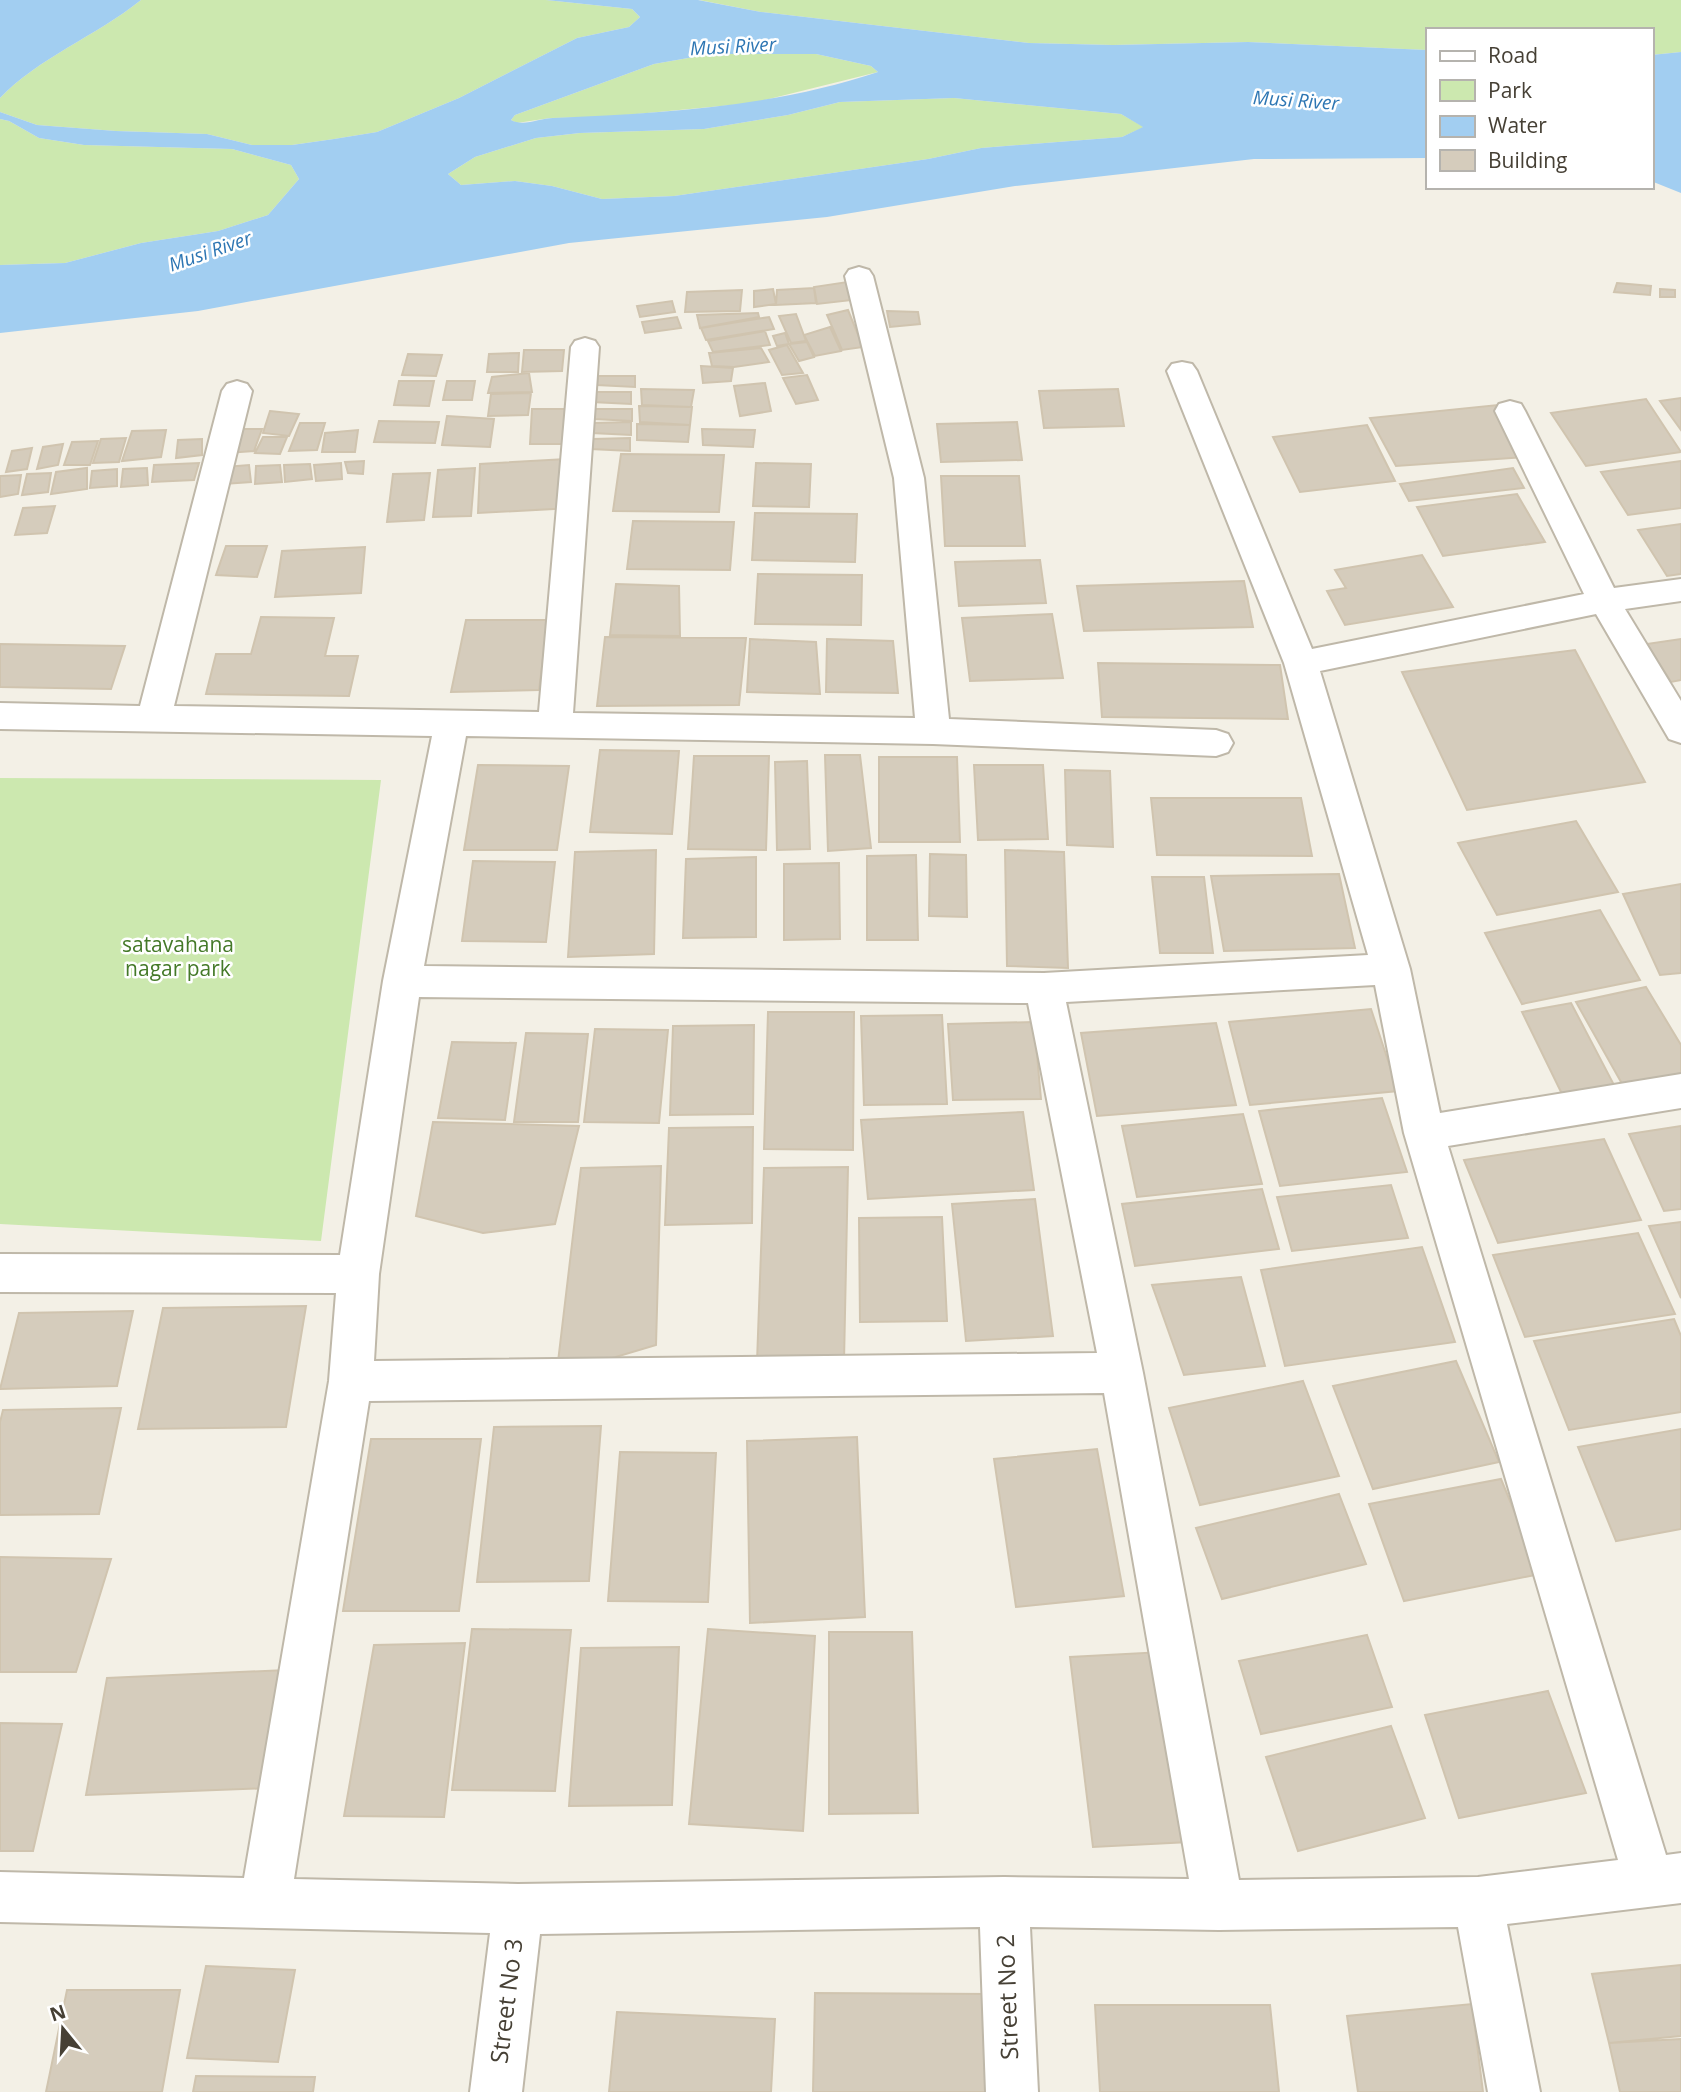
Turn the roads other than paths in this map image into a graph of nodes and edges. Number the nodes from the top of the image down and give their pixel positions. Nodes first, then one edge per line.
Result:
1 (859, 276) dead end
2 (585, 346) dead end
3 (1182, 371) dead end
4 (237, 391) dead end
5 (1510, 411) dead end
6 (1681, 590) edge
7 (1604, 601) junction
8 (1301, 663) junction
9 (0, 716) edge
10 (154, 719) junction
11 (451, 724) junction
12 (555, 725) junction
13 (1681, 730) edge
14 (933, 731) junction
15 (1216, 743) dead end
16 (1391, 969) junction
17 (402, 981) junction
18 (1044, 988) junction
19 (1681, 1091) edge
20 (1424, 1133) junction
21 (0, 1273) edge
22 (358, 1274) junction
23 (1122, 1373) junction
24 (351, 1381) junction
25 (1666, 1880) edge
26 (0, 1897) edge
27 (1004, 1902) junction
28 (1478, 1902) junction
29 (265, 1903) junction
30 (1219, 1905) junction
31 (518, 1909) junction
32 (496, 2092) edge
33 (1012, 2092) edge
34 (1514, 2092) edge

1 - 14 street
2 - 12 street
3 - 8 street
4 - 10 street
5 - 7 street
6 - 7 street
7 - 8 street
7 - 13 street
8 - 16 street
9 - 10 street
10 - 11 street
11 - 12 street
11 - 17 street
12 - 14 street
14 - 15 street
16 - 18 street
16 - 20 street
17 - 18 street
17 - 22 street
18 - 23 street
19 - 20 street
20 - 25 street
21 - 22 street
22 - 24 street
23 - 24 street
23 - 30 street
24 - 29 street
25 - 28 street
26 - 29 street
27 - 30 street
27 - 31 street
27 - 33 street, Street No 2
28 - 30 street
28 - 34 street
29 - 31 street
31 - 32 street, Street No 3

